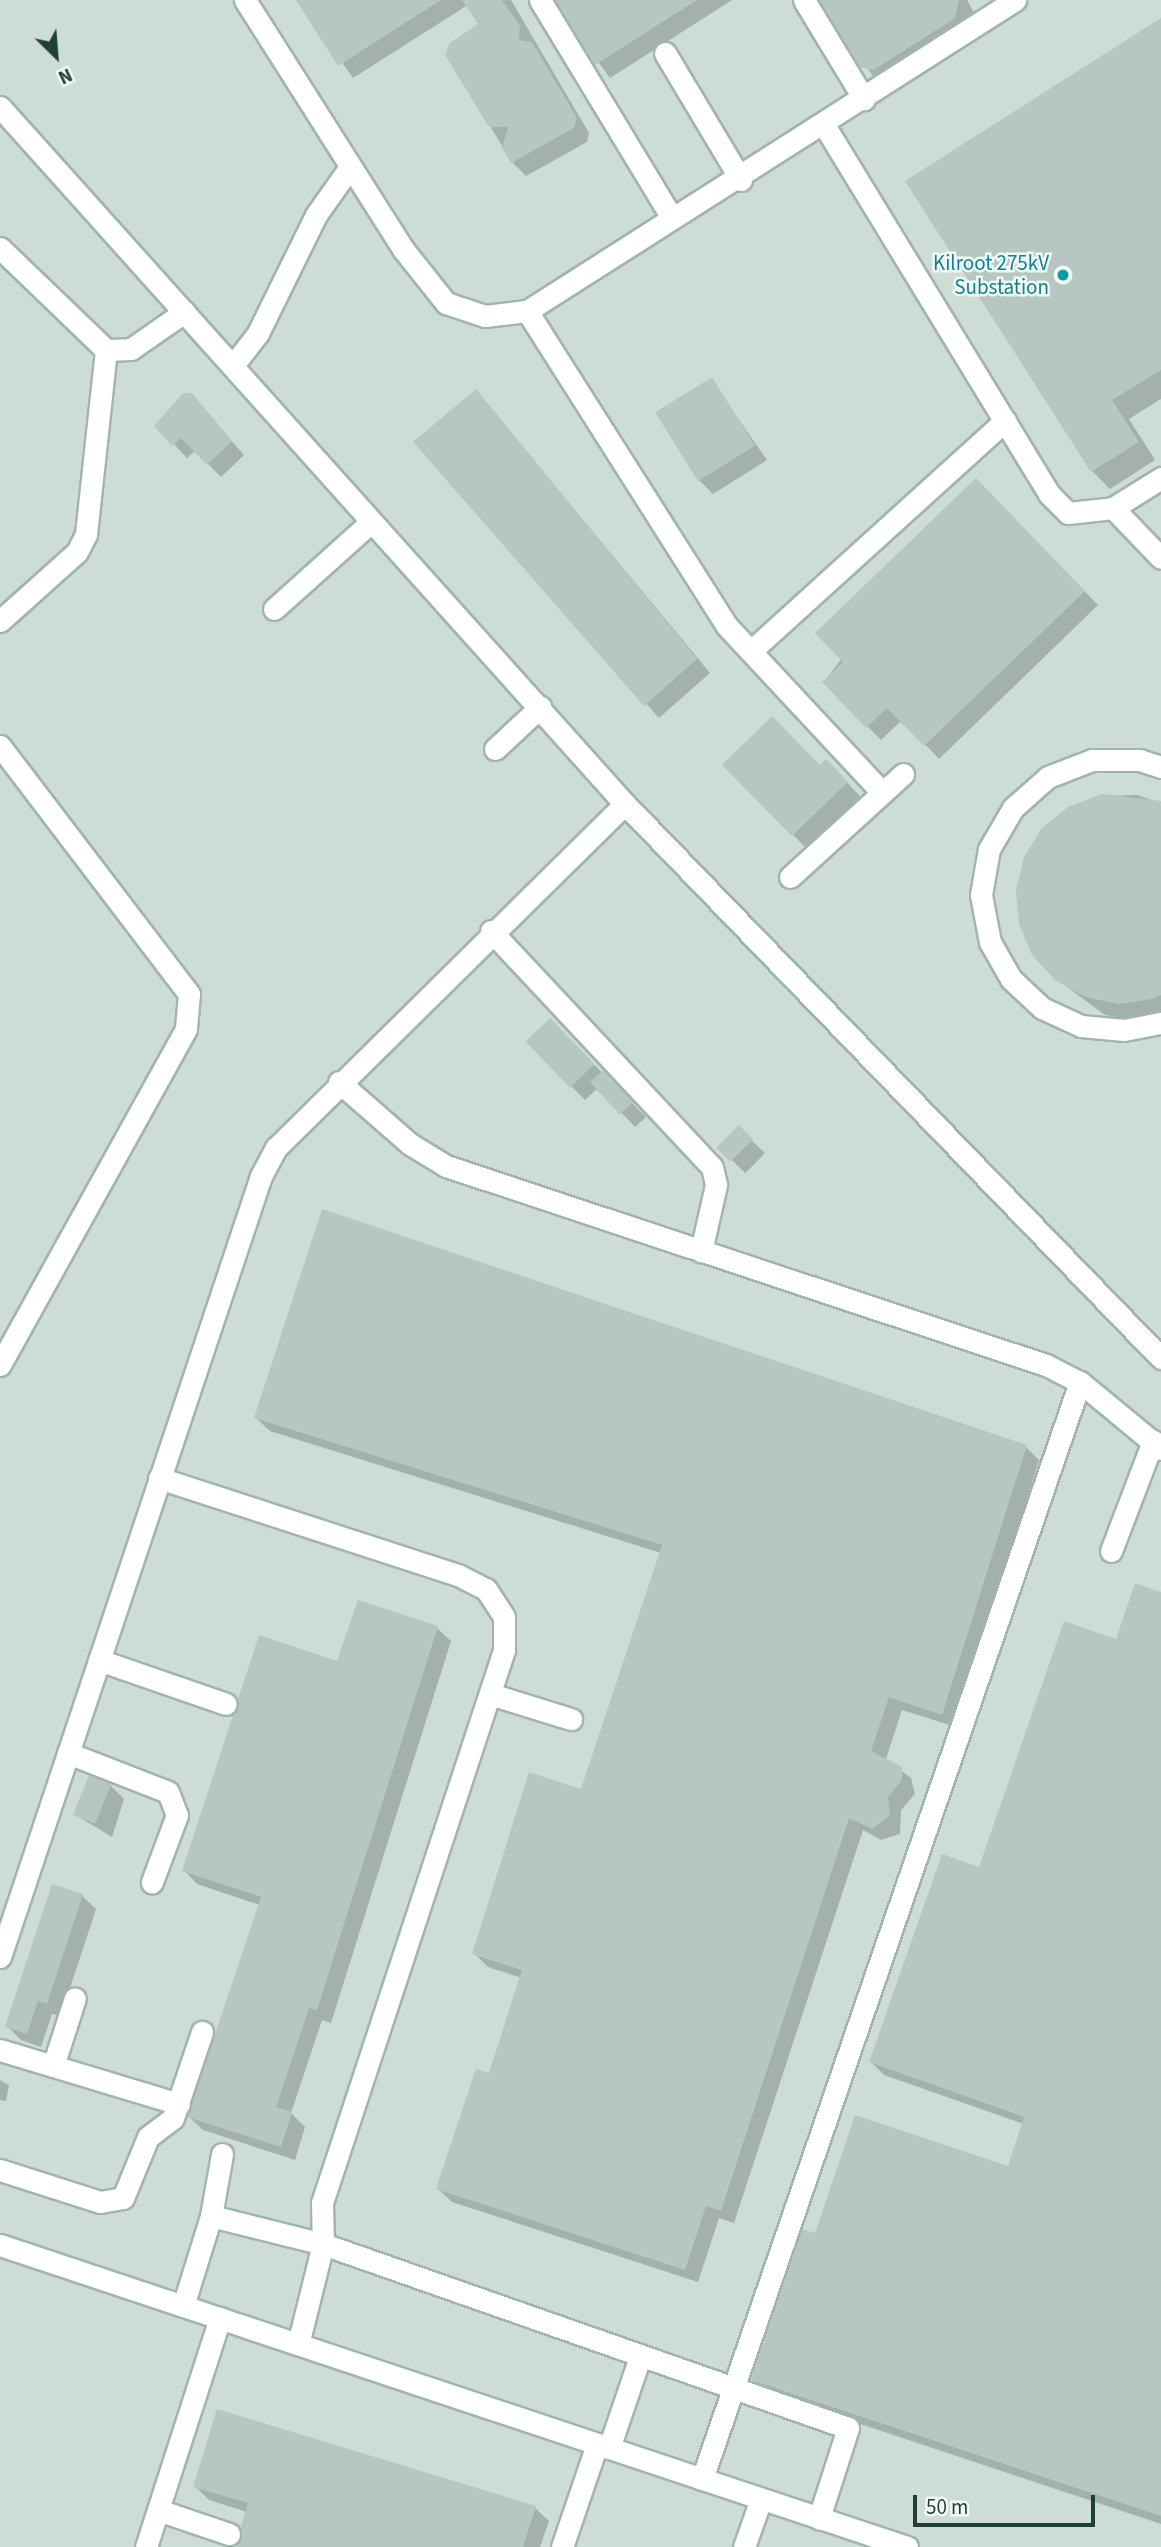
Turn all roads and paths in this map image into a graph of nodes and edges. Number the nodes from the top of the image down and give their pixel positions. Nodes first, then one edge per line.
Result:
1 (246, 0) edge
2 (540, 0) edge
3 (804, 0) edge
4 (1006, 2) edge
5 (665, 52) dead end
6 (864, 99) junction
7 (0, 107) edge
8 (824, 125) junction
9 (350, 167) junction
10 (741, 180) junction
11 (672, 218) junction
12 (0, 248) edge
13 (527, 311) junction
14 (184, 312) junction
15 (106, 350) junction
16 (234, 364) junction
17 (1005, 421) junction
18 (1161, 478) edge
19 (1113, 508) junction
20 (371, 522) junction
21 (1161, 558) edge
22 (274, 609) dead end
23 (0, 621) edge
24 (751, 651) junction
25 (540, 707) junction
26 (0, 746) edge
27 (495, 749) dead end
28 (1161, 767) edge
29 (903, 774) dead end
30 (882, 792) junction
31 (625, 804) junction
32 (790, 877) dead end
33 (491, 931) junction
34 (1161, 1023) edge
35 (339, 1082) junction
36 (701, 1251) junction
37 (1161, 1357) edge
38 (0, 1365) edge
39 (1080, 1382) junction
40 (1157, 1445) edge
41 (159, 1478) junction
42 (1111, 1551) dead end
43 (99, 1660) junction
44 (490, 1693) junction
45 (226, 1704) dead end
46 (571, 1719) dead end
47 (68, 1752) junction
48 (152, 1882) dead end
49 (0, 1957) edge
50 (75, 1998) dead end
51 (202, 2032) dead end
52 (0, 2050) edge
53 (52, 2066) junction
54 (179, 2104) junction
55 (222, 2154) dead end
56 (0, 2170) edge
57 (211, 2217) junction
58 (0, 2245) edge
59 (323, 2245) junction
60 (183, 2306) junction
61 (220, 2318) junction
62 (298, 2344) junction
63 (640, 2357) junction
64 (734, 2389) junction
65 (603, 2446) junction
66 (702, 2479) junction
67 (761, 2499) junction
68 (158, 2510) junction
69 (819, 2518) junction
70 (229, 2534) dead end
71 (899, 2546) edge
72 (146, 2547) edge
73 (562, 2547) edge
74 (744, 2547) edge

1 - 9 street
2 - 11 street
3 - 6 street
4 - 6 street
5 - 10 street
6 - 8 street
7 - 14 street
8 - 10 street
8 - 17 street
9 - 13 street
9 - 16 street
10 - 11 street
11 - 13 street
12 - 15 street
13 - 24 street
14 - 15 street
14 - 16 street
15 - 23 street
16 - 20 street
17 - 19 street
17 - 24 street
18 - 19 street
19 - 21 street
20 - 22 street
20 - 25 street
24 - 30 street
25 - 27 street
25 - 31 street
26 - 38 street
28 - 34 street
29 - 30 street
30 - 32 street
31 - 33 street
31 - 37 street
33 - 35 street
33 - 36 street
35 - 36 street
35 - 41 street
36 - 39 street
39 - 40 street
39 - 64 street
40 - 42 street
41 - 43 street
41 - 44 street
43 - 45 street
43 - 47 street
44 - 46 street
44 - 59 street
47 - 48 street
47 - 49 street
50 - 53 street
51 - 54 street
52 - 53 street
53 - 54 street
54 - 56 street
55 - 57 street
57 - 59 street
57 - 60 street
58 - 60 street
59 - 62 street
59 - 63 street
60 - 61 street
61 - 62 street
61 - 68 street
62 - 65 street
63 - 64 street
63 - 65 street
64 - 66 street
64 - 69 street
65 - 66 street
65 - 73 street
66 - 67 street
67 - 69 street
67 - 74 street
68 - 70 street
68 - 72 street
69 - 71 street

